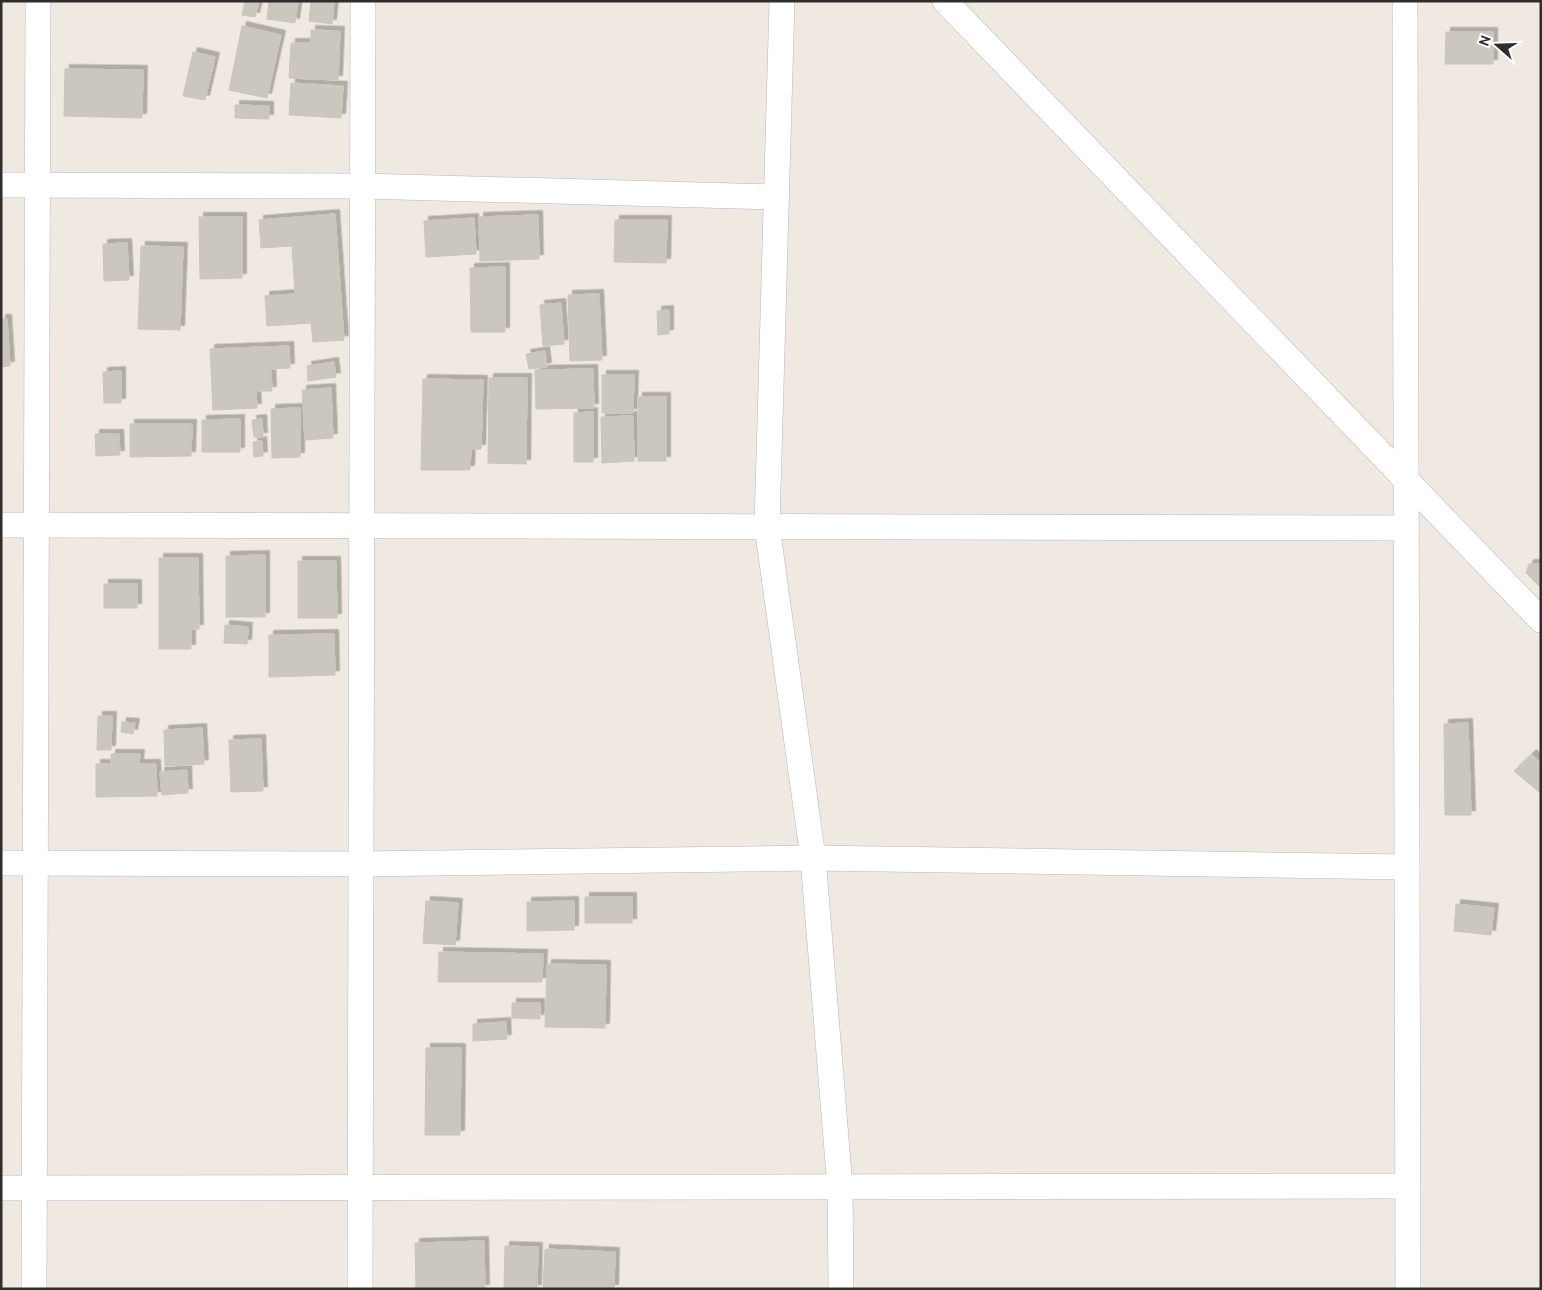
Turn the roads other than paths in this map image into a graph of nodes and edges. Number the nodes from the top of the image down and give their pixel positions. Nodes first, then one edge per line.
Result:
1 (38, 1) edge
2 (363, 1) edge
3 (782, 1) edge
4 (945, 1) edge
5 (1405, 1) edge
6 (37, 184) junction
7 (1, 185) edge
8 (362, 186) junction
9 (777, 197) junction
10 (1406, 480) junction
11 (1, 525) edge
12 (36, 525) junction
13 (362, 526) junction
14 (768, 526) junction
15 (1406, 528) junction
16 (1541, 620) edge
17 (813, 858) junction
18 (1, 863) edge
19 (35, 863) junction
20 (361, 864) junction
21 (1407, 867) junction
22 (1408, 1186) junction
23 (840, 1187) junction
24 (1, 1188) edge
25 (34, 1188) junction
26 (360, 1188) junction
27 (34, 1289) edge
28 (360, 1289) edge
29 (841, 1289) edge
30 (1408, 1289) edge

1 - 6 street
2 - 8 street
3 - 9 street
4 - 10 street
5 - 10 street
6 - 7 street
6 - 8 street
6 - 12 street
8 - 9 street
8 - 13 street
9 - 14 street
10 - 15 street
10 - 16 street
11 - 12 street
12 - 13 street
12 - 19 street
13 - 14 street
13 - 20 street
14 - 15 street
14 - 17 street
15 - 21 street
17 - 20 street
17 - 21 street
17 - 23 street
18 - 19 street
19 - 20 street
19 - 25 street
20 - 26 street
21 - 22 street
22 - 23 street
22 - 30 street
23 - 26 street
23 - 29 street
24 - 25 street
25 - 26 street
25 - 27 street
26 - 28 street

